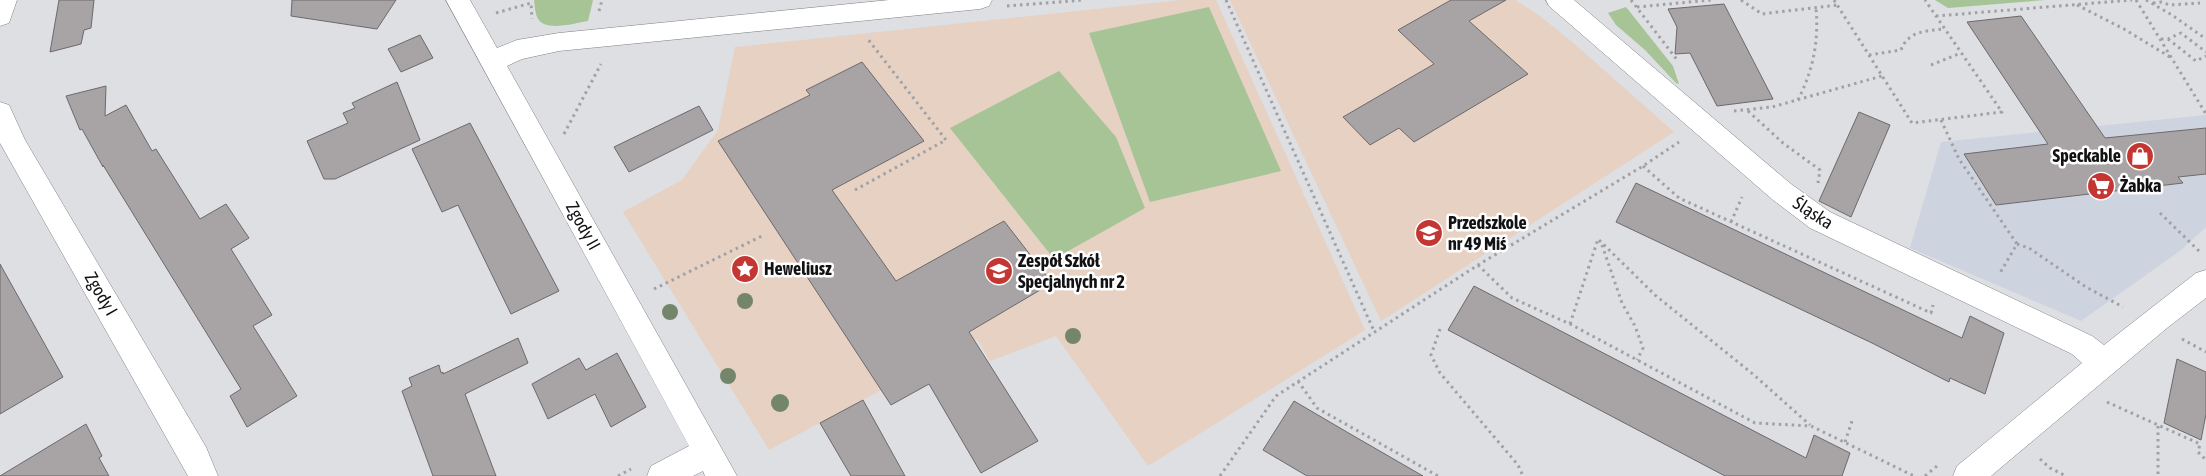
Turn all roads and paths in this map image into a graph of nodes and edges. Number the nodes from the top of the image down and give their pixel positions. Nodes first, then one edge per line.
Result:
1 (5, 0) edge
2 (458, 0) edge
3 (1083, 0) edge
4 (1226, 0) edge
5 (1631, 0) edge
6 (1711, 0) edge
7 (1741, 0) edge
8 (1834, 0) edge
9 (1925, 0) edge
10 (2132, 0) edge
11 (2136, 0) edge
12 (2146, 0) edge
13 (1560, 1) edge
14 (991, 3) edge
15 (2152, 3) junction
16 (2200, 3) dead end
17 (1838, 5) junction
18 (2076, 5) junction
19 (519, 6) dead end
20 (1816, 8) junction
21 (499, 12) dead end
22 (1936, 16) junction
23 (0, 18) edge
24 (1944, 28) junction
25 (864, 33) dead end
26 (2160, 39) junction
27 (2168, 39) junction
28 (2206, 40) edge
29 (2206, 52) edge
30 (1961, 53) junction
31 (1869, 55) junction
32 (2206, 56) edge
33 (604, 59) dead end
34 (2172, 59) junction
35 (492, 62) junction
36 (1931, 66) dead end
37 (1882, 76) junction
38 (1798, 101) junction
39 (0, 112) edge
40 (1729, 112) dead end
41 (2206, 114) edge
42 (1941, 120) junction
43 (564, 135) dead end
44 (1683, 139) dead end
45 (1643, 166) junction
46 (854, 190) dead end
47 (1745, 190) dead end
48 (2160, 213) dead end
49 (1731, 222) junction
50 (764, 235) dead end
51 (1602, 244) junction
52 (2017, 244) junction
53 (2200, 252) dead end
54 (1478, 265) junction
55 (1998, 274) dead end
56 (646, 293) dead end
57 (2201, 293) edge
58 (1934, 300) dead end
59 (2126, 308) dead end
60 (1570, 324) junction
61 (1440, 329) dead end
62 (1374, 331) junction
63 (2179, 337) dead end
64 (2206, 352) edge
65 (1637, 360) junction
66 (2104, 363) junction
67 (1298, 381) junction
68 (2106, 402) dead end
69 (1852, 421) dead end
70 (1811, 426) junction
71 (2158, 426) junction
72 (1845, 442) junction
73 (2206, 460) edge
74 (715, 464) edge
75 (203, 476) edge
76 (662, 476) edge
77 (1220, 476) edge
78 (1438, 476) edge
79 (1523, 476) edge
80 (1914, 476) edge
81 (1968, 476) edge
82 (2158, 476) edge

1 - 23 street
2 - 35 street, Zgody II
3 - 14 path
4 - 62 path
5 - 6 path
7 - 20 path
8 - 17 path
9 - 22 path
10 - 18 path
11 - 26 path
12 - 15 path
13 - 66 street, Śląska
14 - 35 street
15 - 16 path
15 - 28 path
17 - 20 path
17 - 31 path
18 - 22 path
18 - 34 path
19 - 21 path
20 - 38 path
22 - 24 path
24 - 30 path
24 - 31 path
25 - 46 path
26 - 27 path
26 - 34 path
27 - 29 path
27 - 32 path
30 - 36 path
30 - 42 path
31 - 37 path
33 - 43 path
34 - 41 path
35 - 74 street, Zgody II
37 - 38 path
37 - 42 path
38 - 40 path
39 - 75 street, Zgody I
42 - 52 path
44 - 45 path
45 - 49 path
45 - 54 path
47 - 49 path
48 - 53 path
49 - 58 path
50 - 56 path
51 - 60 path
51 - 65 path
51 - 70 path
52 - 55 path
52 - 59 path
54 - 60 path
54 - 62 path
57 - 66 street
60 - 65 path
61 - 79 path
62 - 67 path
63 - 64 path
65 - 70 path
66 - 81 street
67 - 77 path
67 - 78 path
68 - 71 path
69 - 72 path
70 - 72 path
71 - 73 path
71 - 82 path
72 - 80 path
74 - 76 street

